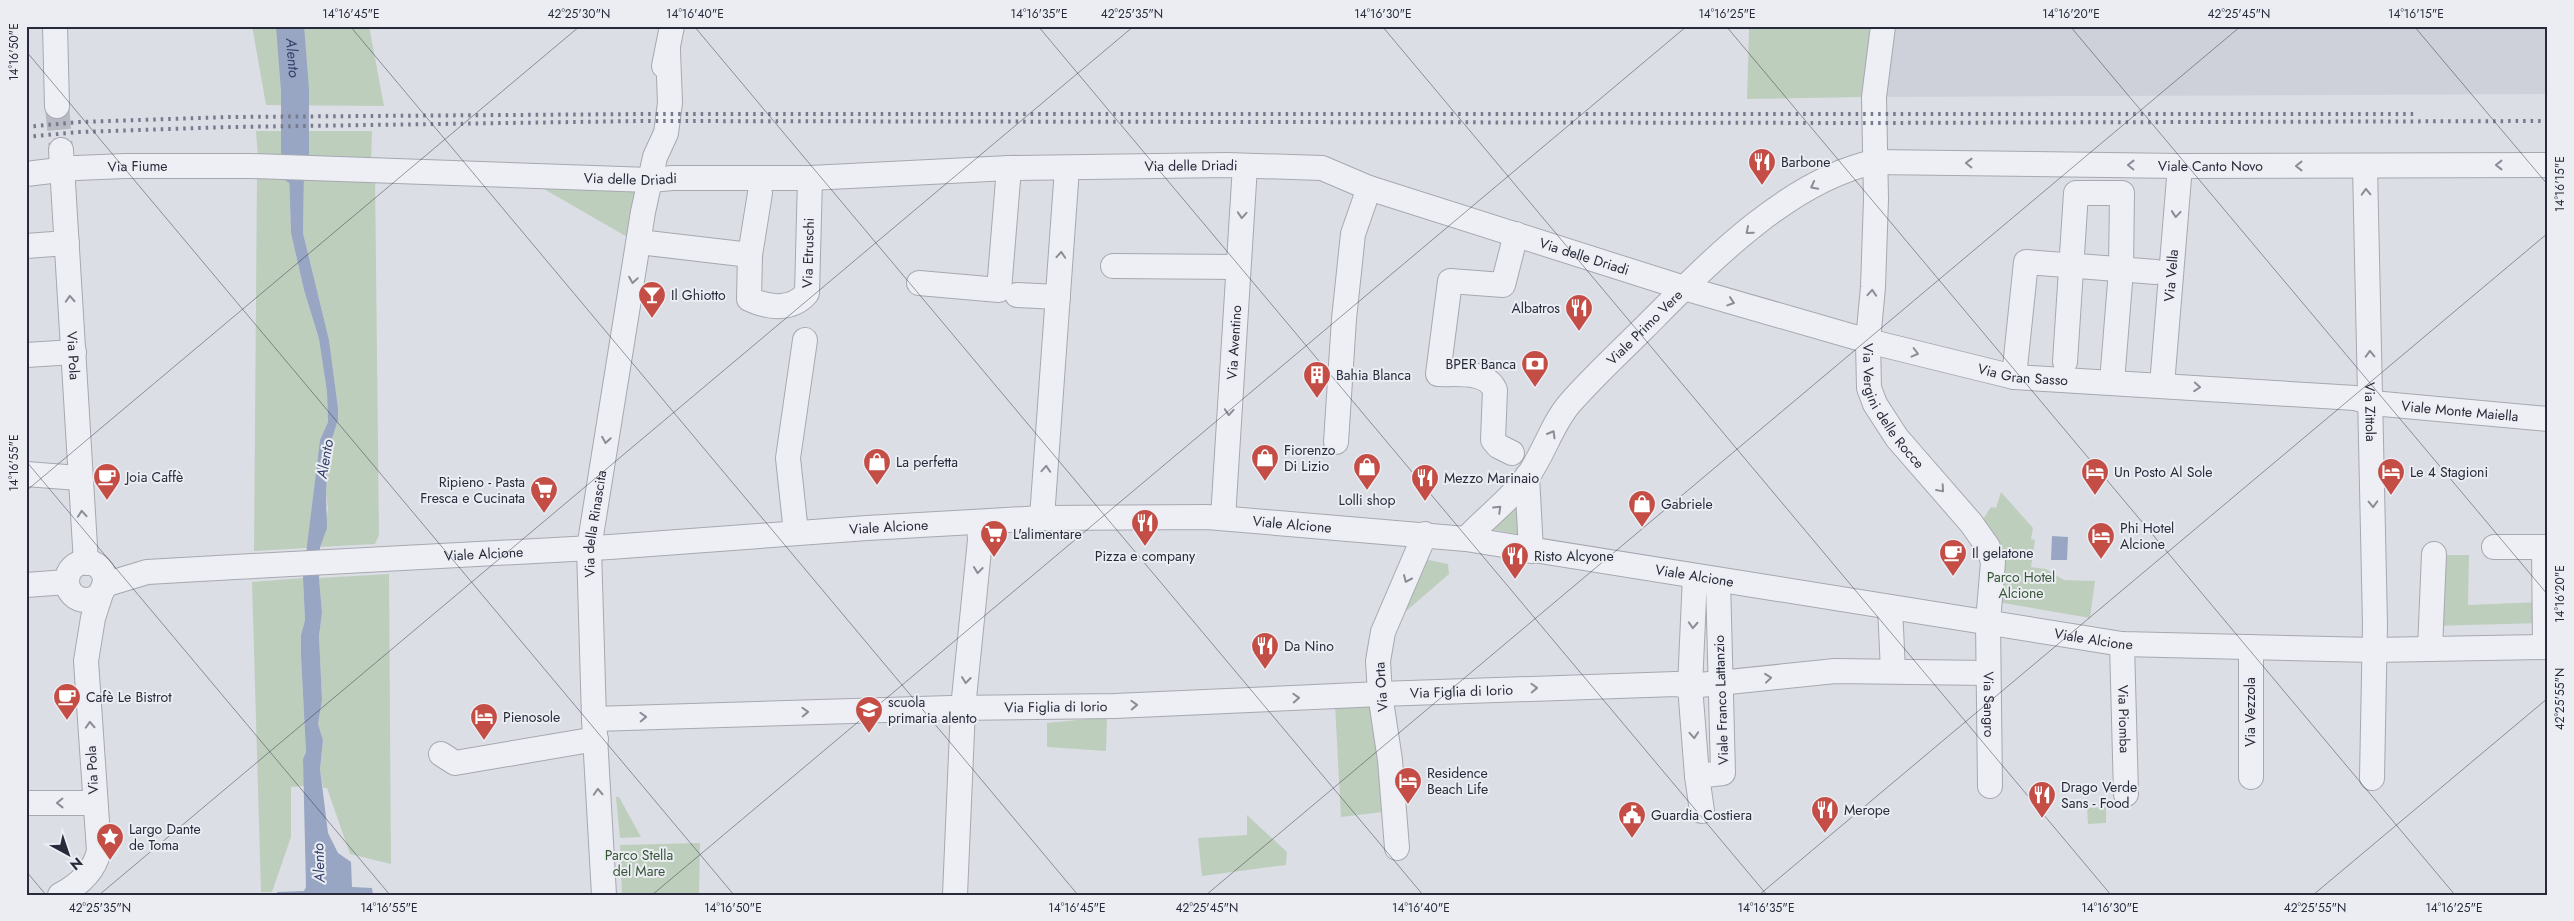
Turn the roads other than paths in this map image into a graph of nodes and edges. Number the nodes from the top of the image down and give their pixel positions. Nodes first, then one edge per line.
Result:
1 (55, 26) edge
2 (672, 26) edge
3 (1883, 26) edge
4 (57, 106) tunnel mouth
5 (62, 160) junction
6 (1874, 162) junction
7 (2548, 165) edge
8 (251, 166) joint
9 (1245, 166) junction
10 (2180, 166) junction
11 (2365, 166) junction
12 (1009, 168) junction
13 (1068, 168) junction
14 (26, 174) edge
15 (810, 178) junction
16 (650, 180) junction
17 (1369, 188) junction
18 (760, 193) dead end
19 (1787, 201) joint
20 (1516, 234) junction
21 (639, 242) junction
22 (67, 243) junction
23 (26, 246) edge
24 (750, 255) junction
25 (2072, 264) junction
26 (1113, 266) dead end
27 (1238, 267) junction
28 (2121, 270) junction
29 (2156, 272) dead end
30 (919, 284) dead end
31 (1684, 288) junction
32 (1017, 295) dead end
33 (1058, 297) junction
34 (804, 340) dead end
35 (1868, 342) junction
36 (74, 352) junction
37 (26, 355) edge
38 (2065, 362) dead end
39 (2014, 377) junction
40 (2112, 382) junction
41 (2162, 384) junction
42 (2372, 403) junction
43 (2548, 419) edge
44 (1336, 442) dead end
45 (1512, 452) dead end
46 (26, 474) edge
47 (1527, 476) junction
48 (79, 478) junction
49 (1042, 518) junction
50 (1222, 518) junction
51 (979, 522) junction
52 (796, 533) junction
53 (1425, 534) junction
54 (1466, 539) junction
55 (2494, 547) dead end
56 (589, 548) junction
57 (1531, 551) junction
58 (2434, 554) dead end
59 (97, 576) junction
60 (1706, 578) junction
61 (67, 582) junction
62 (26, 585) edge
63 (1890, 607) junction
64 (1988, 622) junction
65 (2122, 644) junction
66 (2251, 647) junction
67 (2546, 647) edge
68 (2373, 650) junction
69 (2430, 650) junction
70 (1887, 672) junction
71 (1988, 673) junction
72 (1719, 683) junction
73 (1690, 686) junction
74 (1380, 694) junction
75 (963, 708) junction
76 (595, 733) junction
77 (441, 754) dead end
78 (1697, 776) junction
79 (2251, 777) dead end
80 (2372, 778) dead end
81 (1990, 786) dead end
82 (2126, 794) dead end
83 (94, 803) junction
84 (26, 804) edge
85 (1702, 811) dead end
86 (1397, 848) dead end
87 (60, 895) edge
88 (604, 895) edge
89 (955, 895) edge

1 - 4 street
2 - 16 street, Via della Rinascita
3 - 6 street, Via Vergini delle Rocce
5 - 8 street, Via Fiume
5 - 14 street, Via Fiume
5 - 22 street, Via Pola
10 -> 6 street, Viale Canto Novo
6 -> 19 street, Viale Canto Novo
35 -> 6 street, Via Vergini delle Rocce
7 -> 11 street, Viale Canto Novo
8 - 16 street, Via delle Driadi
9 - 13 street, Via delle Driadi
9 - 17 street, Via delle Driadi
9 -> 27 street, Via Aventino
11 -> 10 street, Viale Canto Novo
10 -> 41 street, Via Vella
42 -> 11 street, Via Zittola
12 - 13 street, Via delle Driadi
12 - 15 street, Via delle Driadi
12 - 30 street
33 -> 13 street
15 - 16 street, Via delle Driadi
15 - 24 street, Via Etruschi
16 - 21 street, Via della Rinascita
17 - 20 street, Via delle Driadi
17 - 44 street
18 - 24 street
19 -> 31 street, Viale Primo Vere
20 - 31 street, Via delle Driadi
20 - 45 street
21 - 24 street
21 -> 56 street, Via della Rinascita
22 - 23 street
36 -> 22 street, Via Pola
25 - 28 street
25 - 28 street
25 - 38 street
25 - 39 street
26 - 27 street
27 -> 50 street, Via Aventino
28 - 29 street
28 - 40 street
31 -> 35 street, Via Gran Sasso
47 -> 31 street, Viale Primo Vere
32 - 33 street
49 -> 33 street
34 - 52 street
35 -> 39 street, Via Gran Sasso
35 -> 64 street, Via Vergini delle Rocce
36 - 37 street
36 - 48 street, Via Pola
39 - 40 street, Via Gran Sasso
40 - 41 street, Via Gran Sasso
41 -> 42 street, Via Gran Sasso
42 - 43 street, Viale Monte Maiella
42 -> 68 street, Via Zittola
46 - 48 street
54 -> 47 street, Viale Primo Vere
47 - 57 street
59 -> 48 street, Via Pola
49 - 50 street, Viale Alcione
49 - 51 street, Viale Alcione
50 - 53 street, Viale Alcione
51 - 52 street, Viale Alcione
51 -> 75 street
52 - 56 street, Viale Alcione
53 - 54 street, Viale Alcione
53 -> 74 street, Via Orta
54 - 57 street, Viale Alcione
55 - 67 street
56 - 59 street, Viale Alcione
56 - 76 street, Via della Rinascita
57 - 60 street, Viale Alcione
58 - 69 street
59 - 61 street
59 - 61 street
83 -> 59 street, Via Pola
60 - 63 street, Viale Alcione
60 - 72 street, Viale Franco Lattanzio
60 -> 73 street, Viale Franco Lattanzio
61 - 62 street
63 - 64 street, Viale Alcione
63 - 70 street
64 - 65 street, Viale Alcione
64 - 71 street, Via Sangro
65 - 66 street, Viale Alcione
65 - 82 street, Via Piomba
66 - 68 street, Viale Alcione
66 - 79 street, Via Vezzola
67 - 69 street, Viale Alcione
68 - 69 street, Viale Alcione
68 - 80 street, Via Zittola
70 - 71 street, Via Figlia di Iorio
72 -> 70 street, Via Figlia di Iorio
71 - 81 street, Via Sangro
72 - 73 street, Via Figlia di Iorio
72 - 78 street, Viale Franco Lattanzio
74 -> 73 street, Via Figlia di Iorio
73 -> 78 street, Viale Franco Lattanzio
75 -> 74 street, Via Figlia di Iorio
74 - 86 street, Via Orta
76 -> 75 street, Via Figlia di Iorio
75 - 89 street
76 - 77 street, Via Figlia di Iorio
88 -> 76 street, Via della Rinascita
78 - 85 street
83 -> 84 street
83 - 87 street, Via Pola

